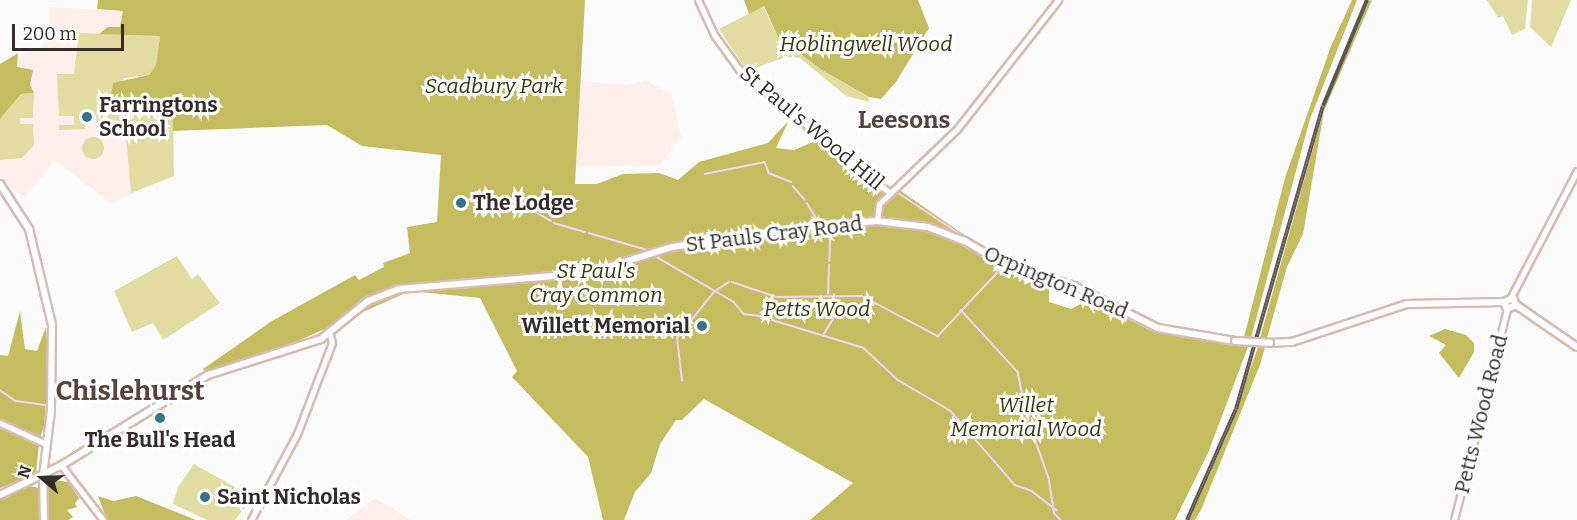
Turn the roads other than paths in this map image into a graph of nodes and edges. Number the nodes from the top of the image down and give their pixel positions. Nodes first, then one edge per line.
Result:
1 (698, 0) edge
2 (1058, 0) edge
3 (1577, 171) edge
4 (0, 184) edge
5 (890, 194) junction
6 (877, 221) junction
7 (1511, 297) junction
8 (1504, 302) junction
9 (1516, 305) junction
10 (1507, 309) junction
11 (330, 334) junction
12 (1577, 347) edge
13 (0, 423) edge
14 (46, 444) junction
15 (61, 465) junction
16 (42, 476) junction
17 (0, 495) edge
18 (44, 520) edge
19 (103, 520) edge
20 (251, 520) edge
21 (1454, 520) edge

1 - 5 street, St Paul's Wood Hill
2 - 5 street
3 - 7 street
4 - 14 main road
5 - 6 street
6 - 8 main road, Orpington Road, bridge
6 - 11 main road, St Pauls Cray Road
7 - 8 main road
7 - 9 main road
8 - 10 main road
9 - 10 main road
9 - 12 main road
10 - 21 street, Petts Wood Road
11 - 15 main road, St Pauls Cray Road
11 - 20 street
13 - 14 street
14 - 16 main road
15 - 16 main road, St Pauls Cray Road
15 - 19 street
16 - 17 main road, St Pauls Cray Road
16 - 18 main road

